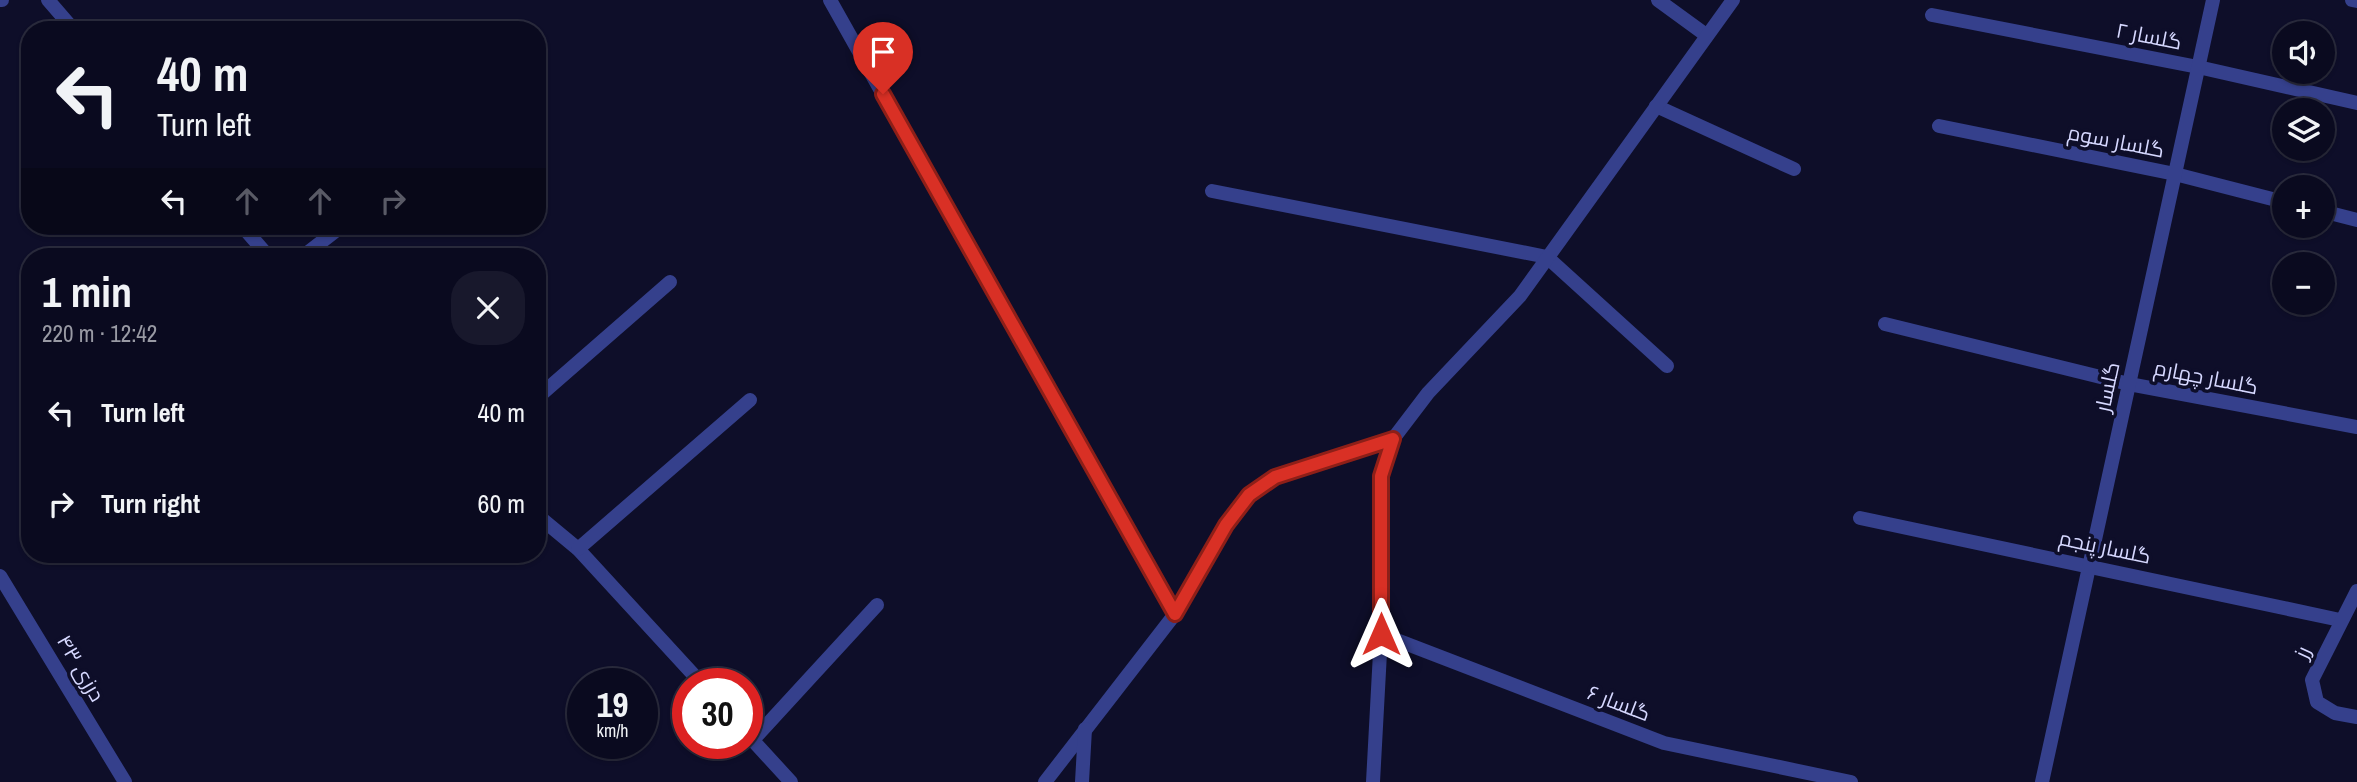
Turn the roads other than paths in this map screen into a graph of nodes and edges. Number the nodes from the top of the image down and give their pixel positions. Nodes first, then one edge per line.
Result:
1 (48, 0) edge
2 (830, 0) edge
3 (1658, 0) edge
4 (1733, 0) edge
5 (2213, 0) edge
6 (2352, 0) edge
7 (2357, 1) edge
8 (1932, 15) dead end
9 (66, 21) edge
10 (1706, 35) junction
11 (2198, 67) junction
12 (2357, 103) edge
13 (1657, 106) junction
14 (1939, 126) dead end
15 (1794, 169) dead end
16 (2175, 174) junction
17 (1212, 191) dead end
18 (2272, 198) edge
19 (2335, 214) edge
20 (2357, 220) edge
21 (330, 235) edge
22 (314, 248) edge
23 (1547, 257) junction
24 (670, 282) dead end
25 (1885, 324) dead end
26 (1667, 366) dead end
27 (2129, 384) junction
28 (546, 390) edge
29 (750, 400) dead end
30 (2357, 427) edge
31 (1393, 439) junction
32 (1860, 518) dead end
33 (546, 523) edge
34 (578, 550) junction
35 (2089, 565) junction
36 (0, 576) edge
37 (2357, 591) edge
38 (877, 605) dead end
39 (1175, 614) junction
40 (2340, 620) junction
41 (1381, 634) junction
42 (687, 668) edge
43 (2357, 718) edge
44 (763, 723) edge
45 (1085, 729) junction
46 (763, 751) edge
47 (125, 782) edge
48 (791, 782) edge
49 (1045, 782) edge
50 (1082, 782) edge
51 (1373, 782) edge
52 (1851, 782) edge
53 (2042, 782) edge

1 - 9 street
2 - 39 street
3 - 10 street
4 - 10 street
5 - 11 street, گلسار
6 - 7 street
8 - 11 street, گلسار ۲
10 - 13 street
11 - 12 street, گلسار ۲
11 - 16 street, گلسار
13 - 15 street
13 - 23 street
14 - 16 street, گلسار سوم
16 - 18 street, گلسار سوم
16 - 27 street, گلسار
17 - 23 street
19 - 20 street
21 - 22 street
23 - 26 street
23 - 31 street
24 - 28 street
25 - 27 street, گلسار چهارم
27 - 30 street, گلسار چهارم
27 - 35 street, گلسار
29 - 34 street
31 - 39 street
31 - 41 street
32 - 35 street, گلسار پنجم
33 - 34 street
34 - 42 street
35 - 40 street, گلسار پنجم
35 - 53 street, گلسار
36 - 47 street, درزی ۴۳
37 - 40 street
38 - 44 street
39 - 45 street
40 - 43 street, رز
41 - 51 street
41 - 52 street, گلسار ۶
45 - 49 street
45 - 50 street
46 - 48 street

